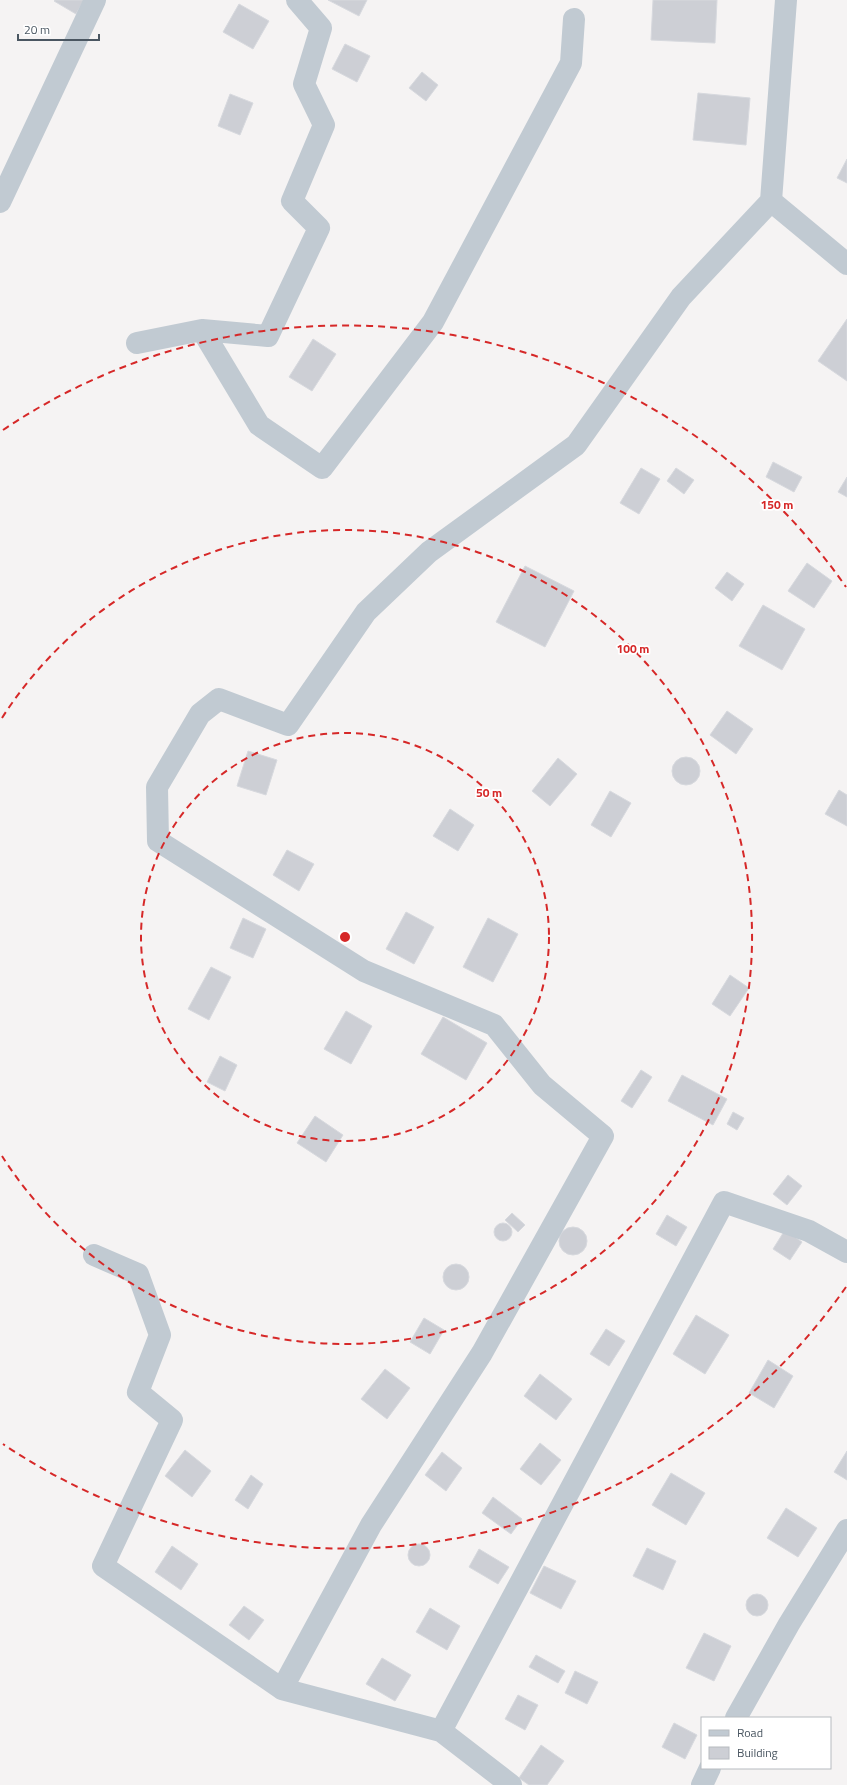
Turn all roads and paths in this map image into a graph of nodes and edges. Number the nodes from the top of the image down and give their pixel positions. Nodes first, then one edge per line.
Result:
1 (95, 0) edge
2 (297, 0) edge
3 (786, 0) edge
4 (574, 19) dead end
5 (0, 202) edge
6 (771, 202) junction
7 (847, 264) edge
8 (202, 330) junction
9 (137, 342) dead end
10 (847, 1252) edge
11 (94, 1255) dead end
12 (847, 1530) edge
13 (282, 1689) junction
14 (737, 1717) edge
15 (441, 1731) junction
16 (710, 1769) edge
17 (511, 1785) edge
18 (702, 1785) edge

1 - 5 street
2 - 8 street
3 - 6 street
4 - 8 street
6 - 7 street
6 - 13 street
8 - 9 street
10 - 15 street
11 - 13 street
12 - 14 street
13 - 15 street
15 - 17 street
16 - 18 street

